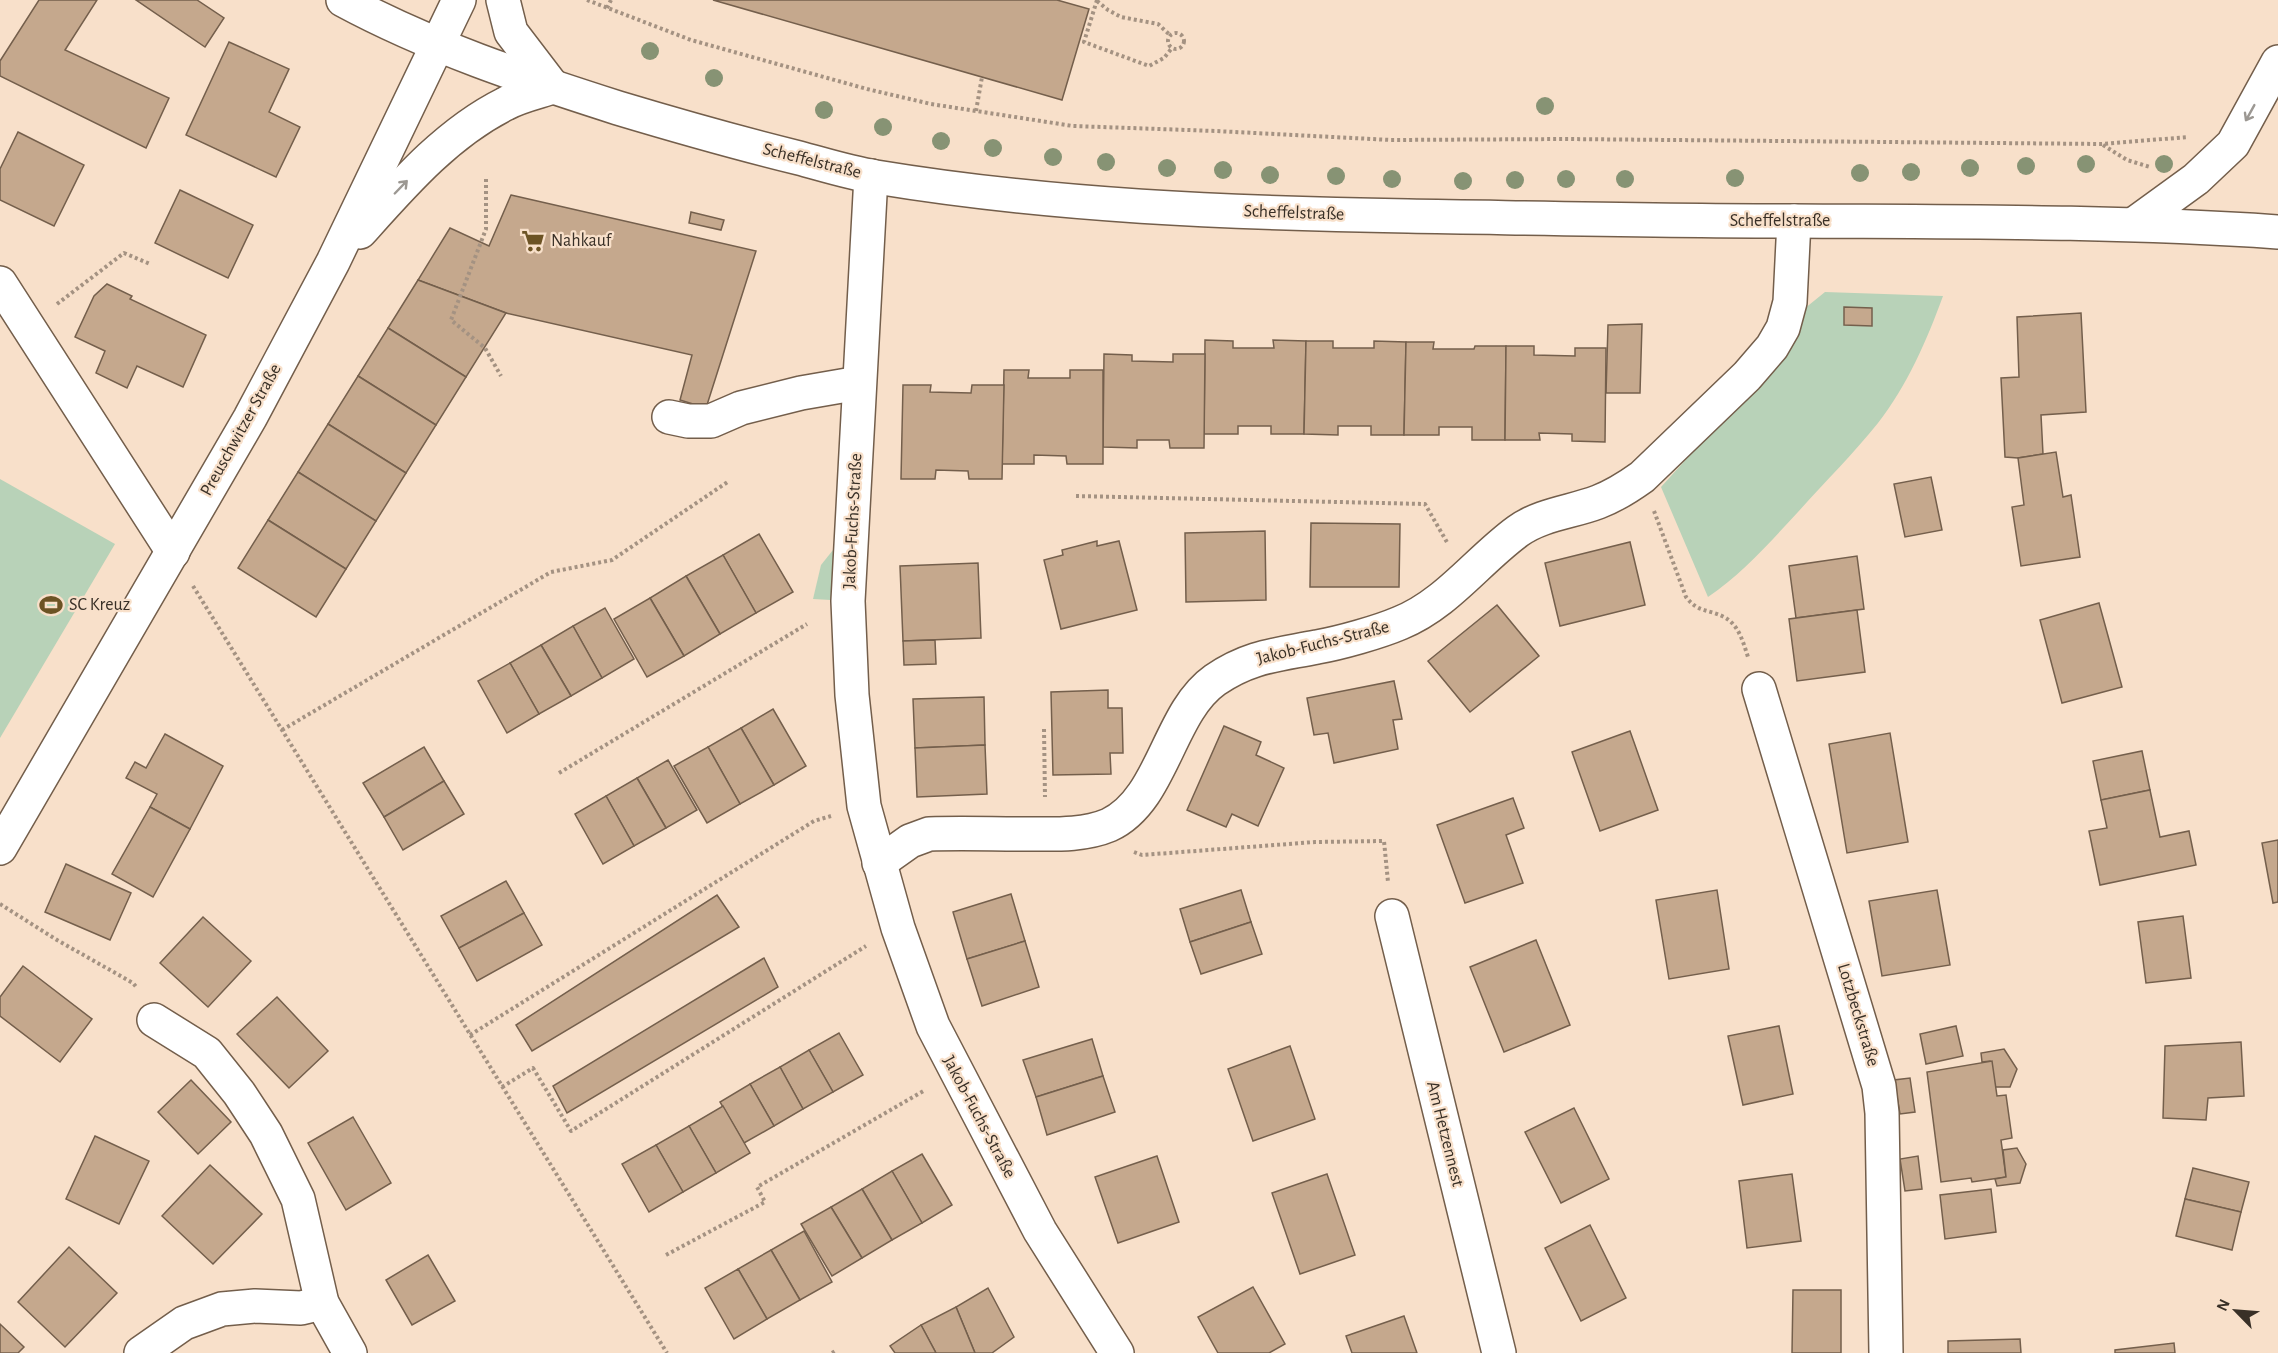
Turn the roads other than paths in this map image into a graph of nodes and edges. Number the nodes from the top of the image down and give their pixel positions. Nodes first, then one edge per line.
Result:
1 (343, 0) edge
2 (459, 0) edge
3 (503, 0) edge
4 (438, 46) junction
5 (2278, 62) edge
6 (553, 87) junction
7 (871, 176) junction
8 (1794, 221) junction
9 (2133, 224) junction
10 (2278, 232) edge
11 (333, 262) junction
12 (0, 283) edge
13 (859, 383) junction
14 (669, 417) dead end
15 (173, 552) junction
16 (1759, 689) road end
17 (0, 848) edge
18 (879, 863) junction
19 (1392, 916) road end
20 (154, 1020) road end
21 (322, 1303) junction
22 (141, 1353) edge
23 (350, 1353) edge
24 (1117, 1353) edge
25 (1499, 1353) edge
26 (1886, 1353) edge

1 - 4 street, Scheffelstraße
2 - 4 street, Preuschwitzer Straße
3 - 6 street
4 - 6 street, Scheffelstraße
4 - 11 street, Preuschwitzer Straße
5 -> 9 street
6 - 7 street, Scheffelstraße
11 -> 6 street
7 - 8 street, Scheffelstraße
7 - 13 street, Jakob-Fuchs-Straße
8 - 9 street, Scheffelstraße
8 - 18 street, Jakob-Fuchs-Straße
9 - 10 street, Scheffelstraße
11 - 15 street, Preuschwitzer Straße
12 - 15 street
13 - 14 street
13 - 18 street, Jakob-Fuchs-Straße
15 - 17 street, Preuschwitzer Straße
16 - 26 street, Lotzbeckstraße
18 - 24 street, Jakob-Fuchs-Straße
19 - 25 street, Am Hetzennest
20 - 21 street
21 - 22 street
21 - 23 street

